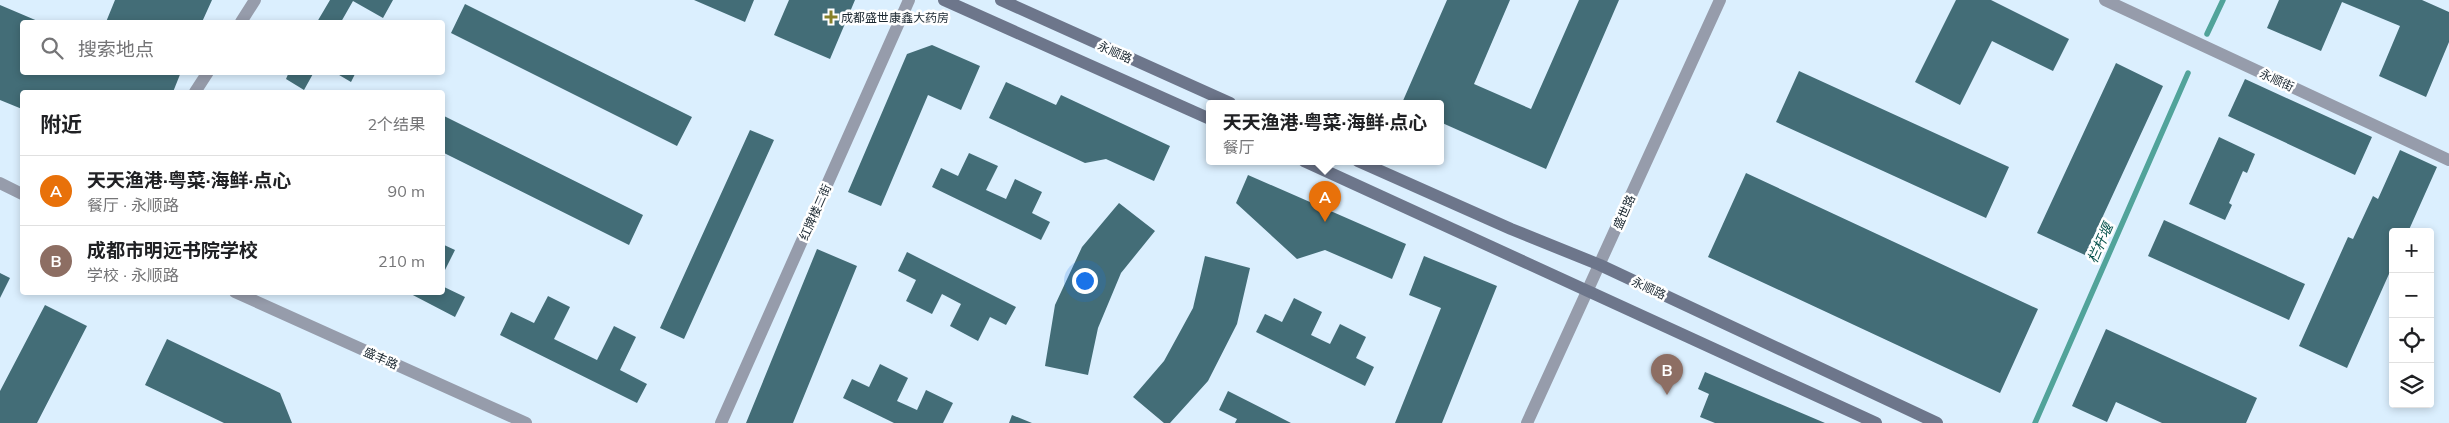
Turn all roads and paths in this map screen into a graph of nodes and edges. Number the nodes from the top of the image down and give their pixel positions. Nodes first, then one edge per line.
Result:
1 (255, 0) edge
2 (909, 0) edge
3 (944, 0) edge
4 (1000, 0) edge
5 (1720, 0) edge
6 (2105, 0) edge
7 (242, 20) edge
8 (206, 75) edge
9 (196, 90) edge
10 (1223, 100) edge
11 (1206, 117) edge
12 (2449, 160) edge
13 (1313, 165) edge
14 (1367, 165) edge
15 (0, 183) edge
16 (20, 193) edge
17 (1600, 265) junction
18 (1588, 290) junction
19 (242, 295) edge
20 (526, 423) edge
21 (721, 423) edge
22 (1527, 423) edge
23 (1876, 423) edge
24 (1937, 423) edge

1 - 7 street
2 - 21 street, 红牌楼二街
3 - 11 main road
4 - 10 main road, 永顺路
5 - 17 street, 盛世路
6 - 12 street, 永顺街
8 - 9 street
13 - 18 main road
14 - 17 main road, 永顺路
15 - 16 street
17 - 18 street, 盛世路
17 - 24 main road, 永顺路
18 - 22 street, 盛世路
18 - 23 main road
19 - 20 street, 盛丰路

